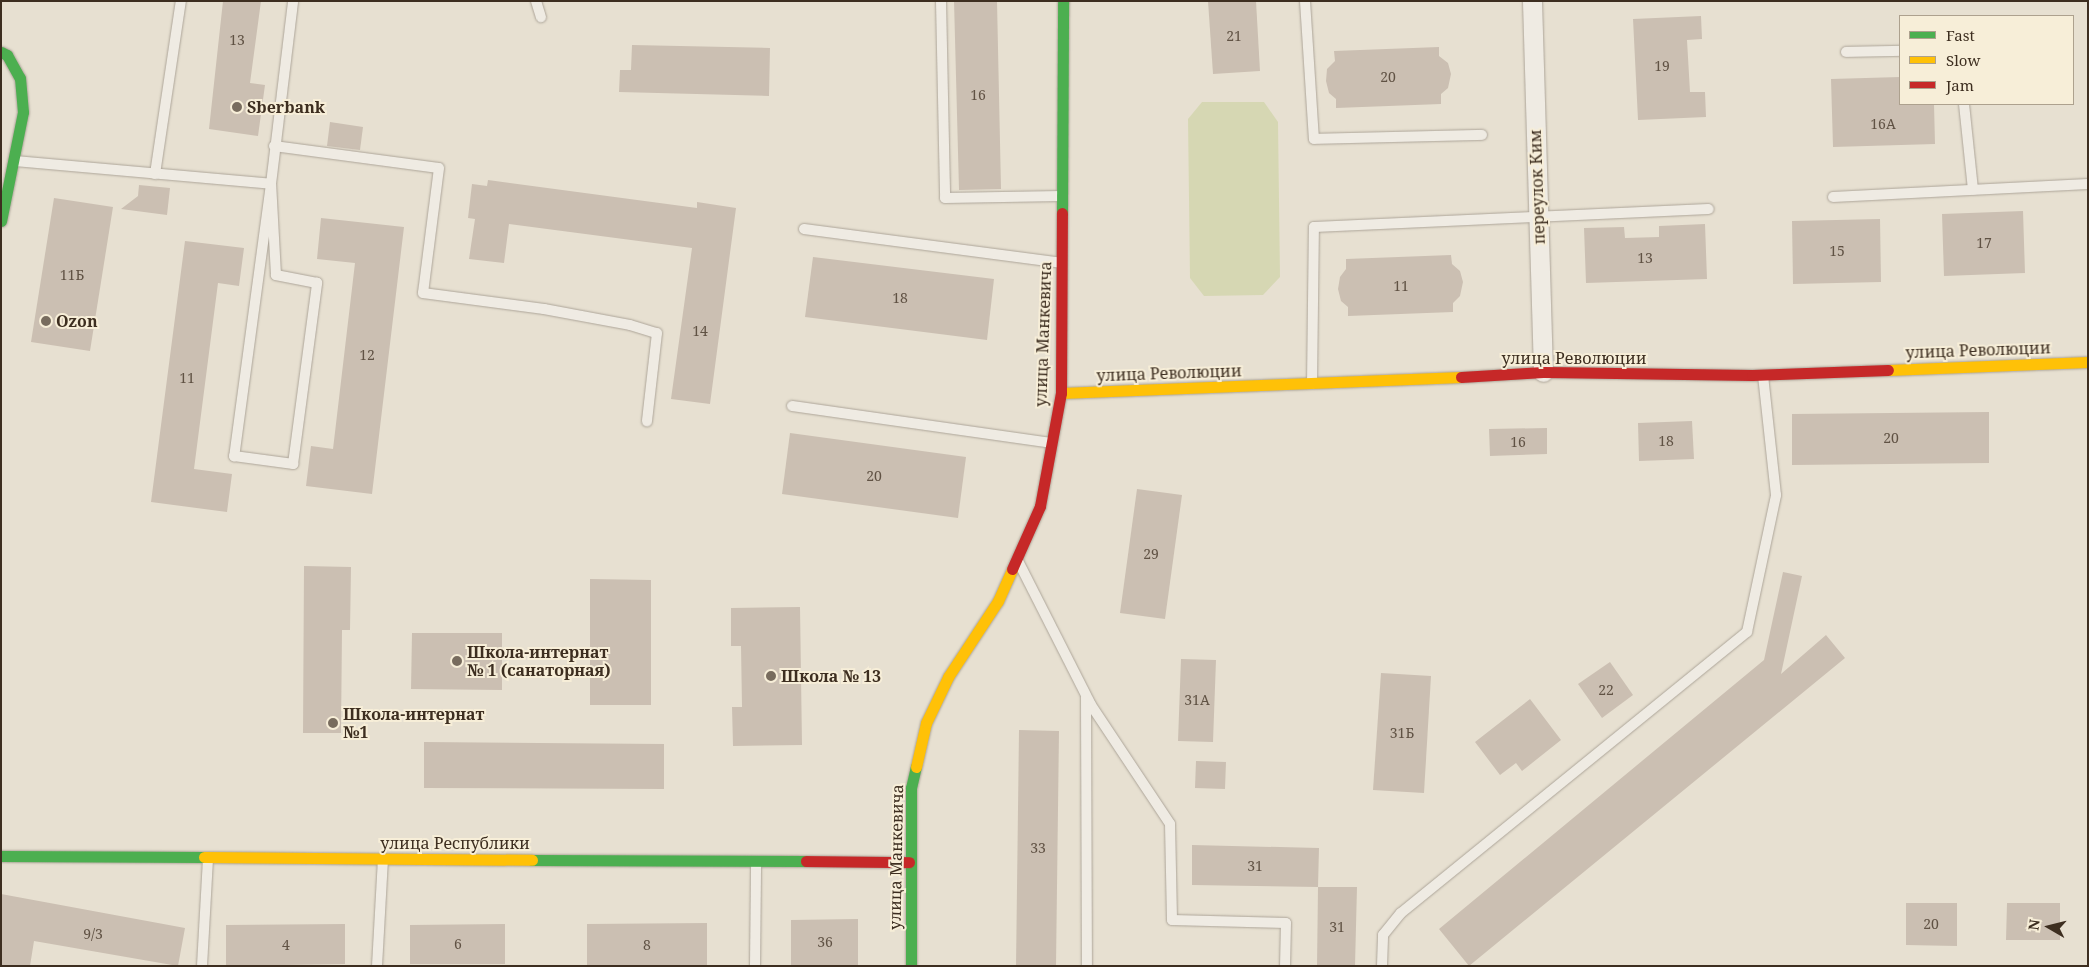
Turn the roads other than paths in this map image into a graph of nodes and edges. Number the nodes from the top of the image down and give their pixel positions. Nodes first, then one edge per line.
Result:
1 (181, 1) edge
2 (293, 1) edge
3 (536, 1) edge
4 (941, 1) edge
5 (1063, 1) edge
6 (1305, 1) edge
7 (1532, 1) edge
8 (541, 17) dead end
9 (1899, 50) edge
10 (1, 52) edge
11 (1846, 52) dead end
12 (1964, 105) edge
13 (1482, 135) dead end
14 (274, 146) junction
15 (6, 161) edge
16 (155, 174) junction
17 (271, 184) junction
18 (2088, 184) edge
19 (1973, 190) junction
20 (1062, 196) junction
21 (1833, 197) dead end
22 (1709, 209) dead end
23 (1538, 219) junction
24 (1, 221) edge
25 (804, 229) dead end
26 (1062, 263) junction
27 (2088, 362) edge
28 (1543, 372) junction
29 (1763, 375) junction
30 (1312, 385) junction
31 (1061, 392) junction
32 (792, 406) dead end
33 (647, 421) dead end
34 (1052, 443) junction
35 (1017, 559) junction
36 (1086, 695) junction
37 (1, 856) edge
38 (208, 857) junction
39 (383, 858) junction
40 (756, 862) junction
41 (909, 862) junction
42 (202, 966) edge
43 (377, 966) edge
44 (754, 966) edge
45 (911, 966) edge
46 (1087, 966) edge
47 (1285, 966) edge
48 (1382, 966) edge

1 - 16 lane
2 - 14 lane
3 - 8 lane
4 - 20 lane
5 - 20 street, улица Манкевича
6 - 13 lane
7 - 23 street, переулок Ким
9 - 11 lane
10 - 15 street
12 - 19 lane
14 - 17 lane
14 - 33 lane
15 - 16 lane
15 - 24 street
16 - 17 lane
17 - 17 lane
18 - 19 lane
19 - 21 lane
20 - 26 street, улица Манкевича
22 - 23 lane
23 - 28 street, переулок Ким
23 - 30 lane
25 - 26 lane
26 - 31 street, улица Манкевича
27 - 29 street, улица Революции
28 - 29 street, улица Революции
28 - 30 street, улица Революции
29 - 48 lane
30 - 31 street, улица Революции
31 - 34 street, улица Манкевича
32 - 34 lane
34 - 35 street, улица Манкевича
35 - 36 lane
35 - 41 street, улица Манкевича
36 - 46 lane
36 - 47 lane
37 - 38 street, улица Республики
38 - 39 street, улица Республики
38 - 42 lane
39 - 40 street, улица Республики
39 - 43 lane
40 - 41 street, улица Республики
40 - 44 lane
41 - 45 street, улица Манкевича

